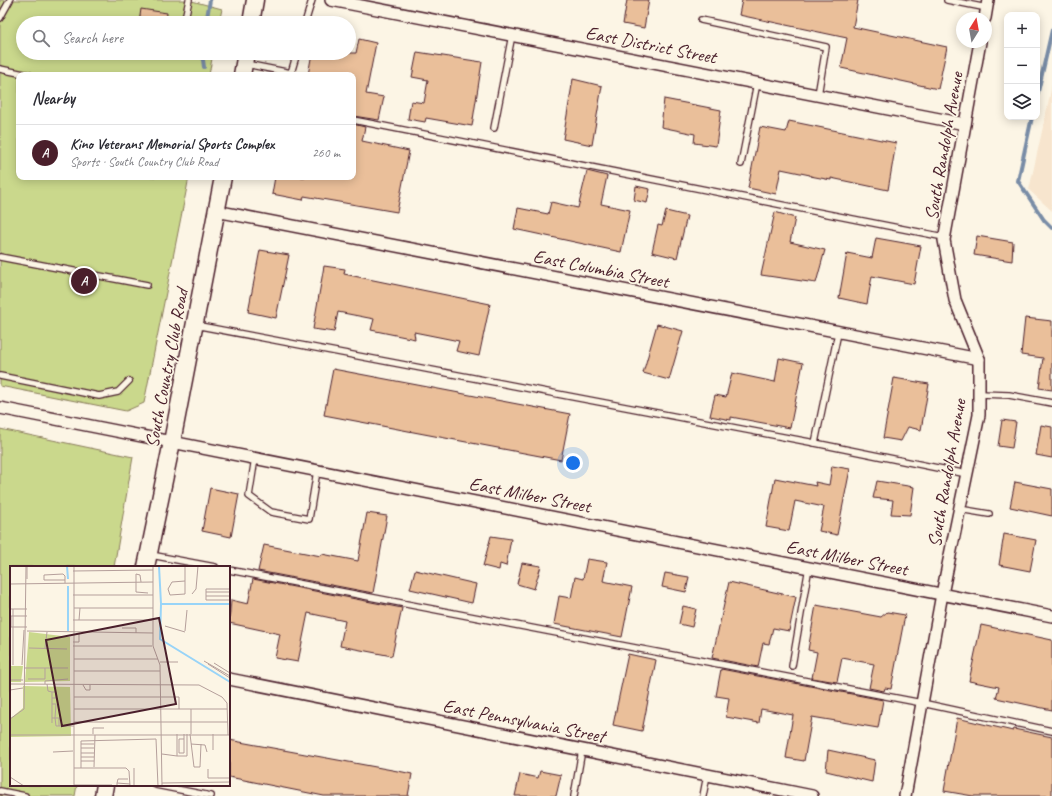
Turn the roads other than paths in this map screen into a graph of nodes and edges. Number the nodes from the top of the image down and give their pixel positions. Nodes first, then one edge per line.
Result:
1 (10, 0) edge
2 (189, 0) edge
3 (255, 0) edge
4 (312, 0) edge
5 (333, 0) edge
6 (947, 0) edge
7 (987, 9) edge
8 (186, 16) edge
9 (252, 16) edge
10 (307, 16) edge
11 (0, 18) edge
12 (701, 20) dead end
13 (512, 35) junction
14 (979, 48) edge
15 (295, 60) edge
16 (244, 64) edge
17 (0, 69) edge
18 (16, 72) edge
19 (282, 72) edge
20 (292, 72) edge
21 (757, 83) junction
22 (818, 95) junction
23 (356, 121) edge
24 (965, 124) junction
25 (494, 128) dead end
26 (741, 164) dead end
27 (222, 180) edge
28 (216, 211) junction
29 (944, 237) junction
30 (0, 257) edge
31 (146, 285) dead end
32 (195, 324) junction
33 (838, 333) junction
34 (979, 359) junction
35 (0, 376) edge
36 (129, 381) dead end
37 (979, 394) junction
38 (1052, 403) edge
39 (0, 408) edge
40 (172, 442) junction
41 (815, 443) junction
42 (255, 458) junction
43 (318, 471) junction
44 (967, 474) junction
45 (959, 509) junction
46 (989, 514) dead end
47 (147, 561) edge
48 (204, 566) edge
49 (808, 568) junction
50 (230, 570) edge
51 (942, 594) junction
52 (1052, 616) edge
53 (792, 666) dead end
54 (230, 679) edge
55 (922, 703) junction
56 (1052, 731) edge
57 (582, 750) junction
58 (707, 775) junction
59 (105, 786) edge
60 (161, 786) edge
61 (0, 791) edge
62 (25, 796) edge
63 (103, 796) edge
64 (211, 796) edge
65 (574, 796) edge
66 (703, 796) edge
67 (812, 796) edge
68 (905, 796) edge

1 - 11 lane
2 - 8 lane
3 - 9 street
4 - 10 lane
5 - 13 street, East District Street
6 - 7 lane
12 - 22 lane
13 - 21 street, East District Street
13 - 25 lane
14 - 24 street, South Randolph Avenue
15 - 20 lane
16 - 19 lane
17 - 18 lane
21 - 22 street, East District Street
21 - 26 lane
22 - 24 street, East District Street
23 - 29 lane
24 - 29 street, South Randolph Avenue
27 - 28 street, South Country Club Road
28 - 32 street, South Country Club Road
28 - 33 street, East Columbia Street
29 - 34 street, South Randolph Avenue
30 - 31 lane
32 - 40 street, South Country Club Road
32 - 41 lane
33 - 34 street, East Columbia Street
33 - 41 lane
34 - 37 street, South Randolph Avenue
35 - 36 lane
37 - 38 lane
37 - 44 street, South Randolph Avenue
39 - 40 street, East Milber Street
40 - 42 street, East Milber Street
40 - 47 street, South Country Club Road
41 - 44 lane
42 - 43 street, East Milber Street
42 - 43 lane
43 - 49 street, East Milber Street
44 - 45 street, South Randolph Avenue
45 - 46 lane
45 - 51 street, South Randolph Avenue
47 - 48 lane
49 - 51 street, East Milber Street
49 - 53 lane
50 - 55 lane
51 - 52 street, East Milber Street
51 - 55 street, South Randolph Avenue
54 - 57 street, East Pennsylvania Street
55 - 56 lane
55 - 68 street, South Randolph Avenue
57 - 58 street, East Pennsylvania Street
57 - 65 lane
58 - 66 lane
58 - 67 street, East Pennsylvania Street
59 - 63 street
60 - 64 lane
61 - 62 lane

